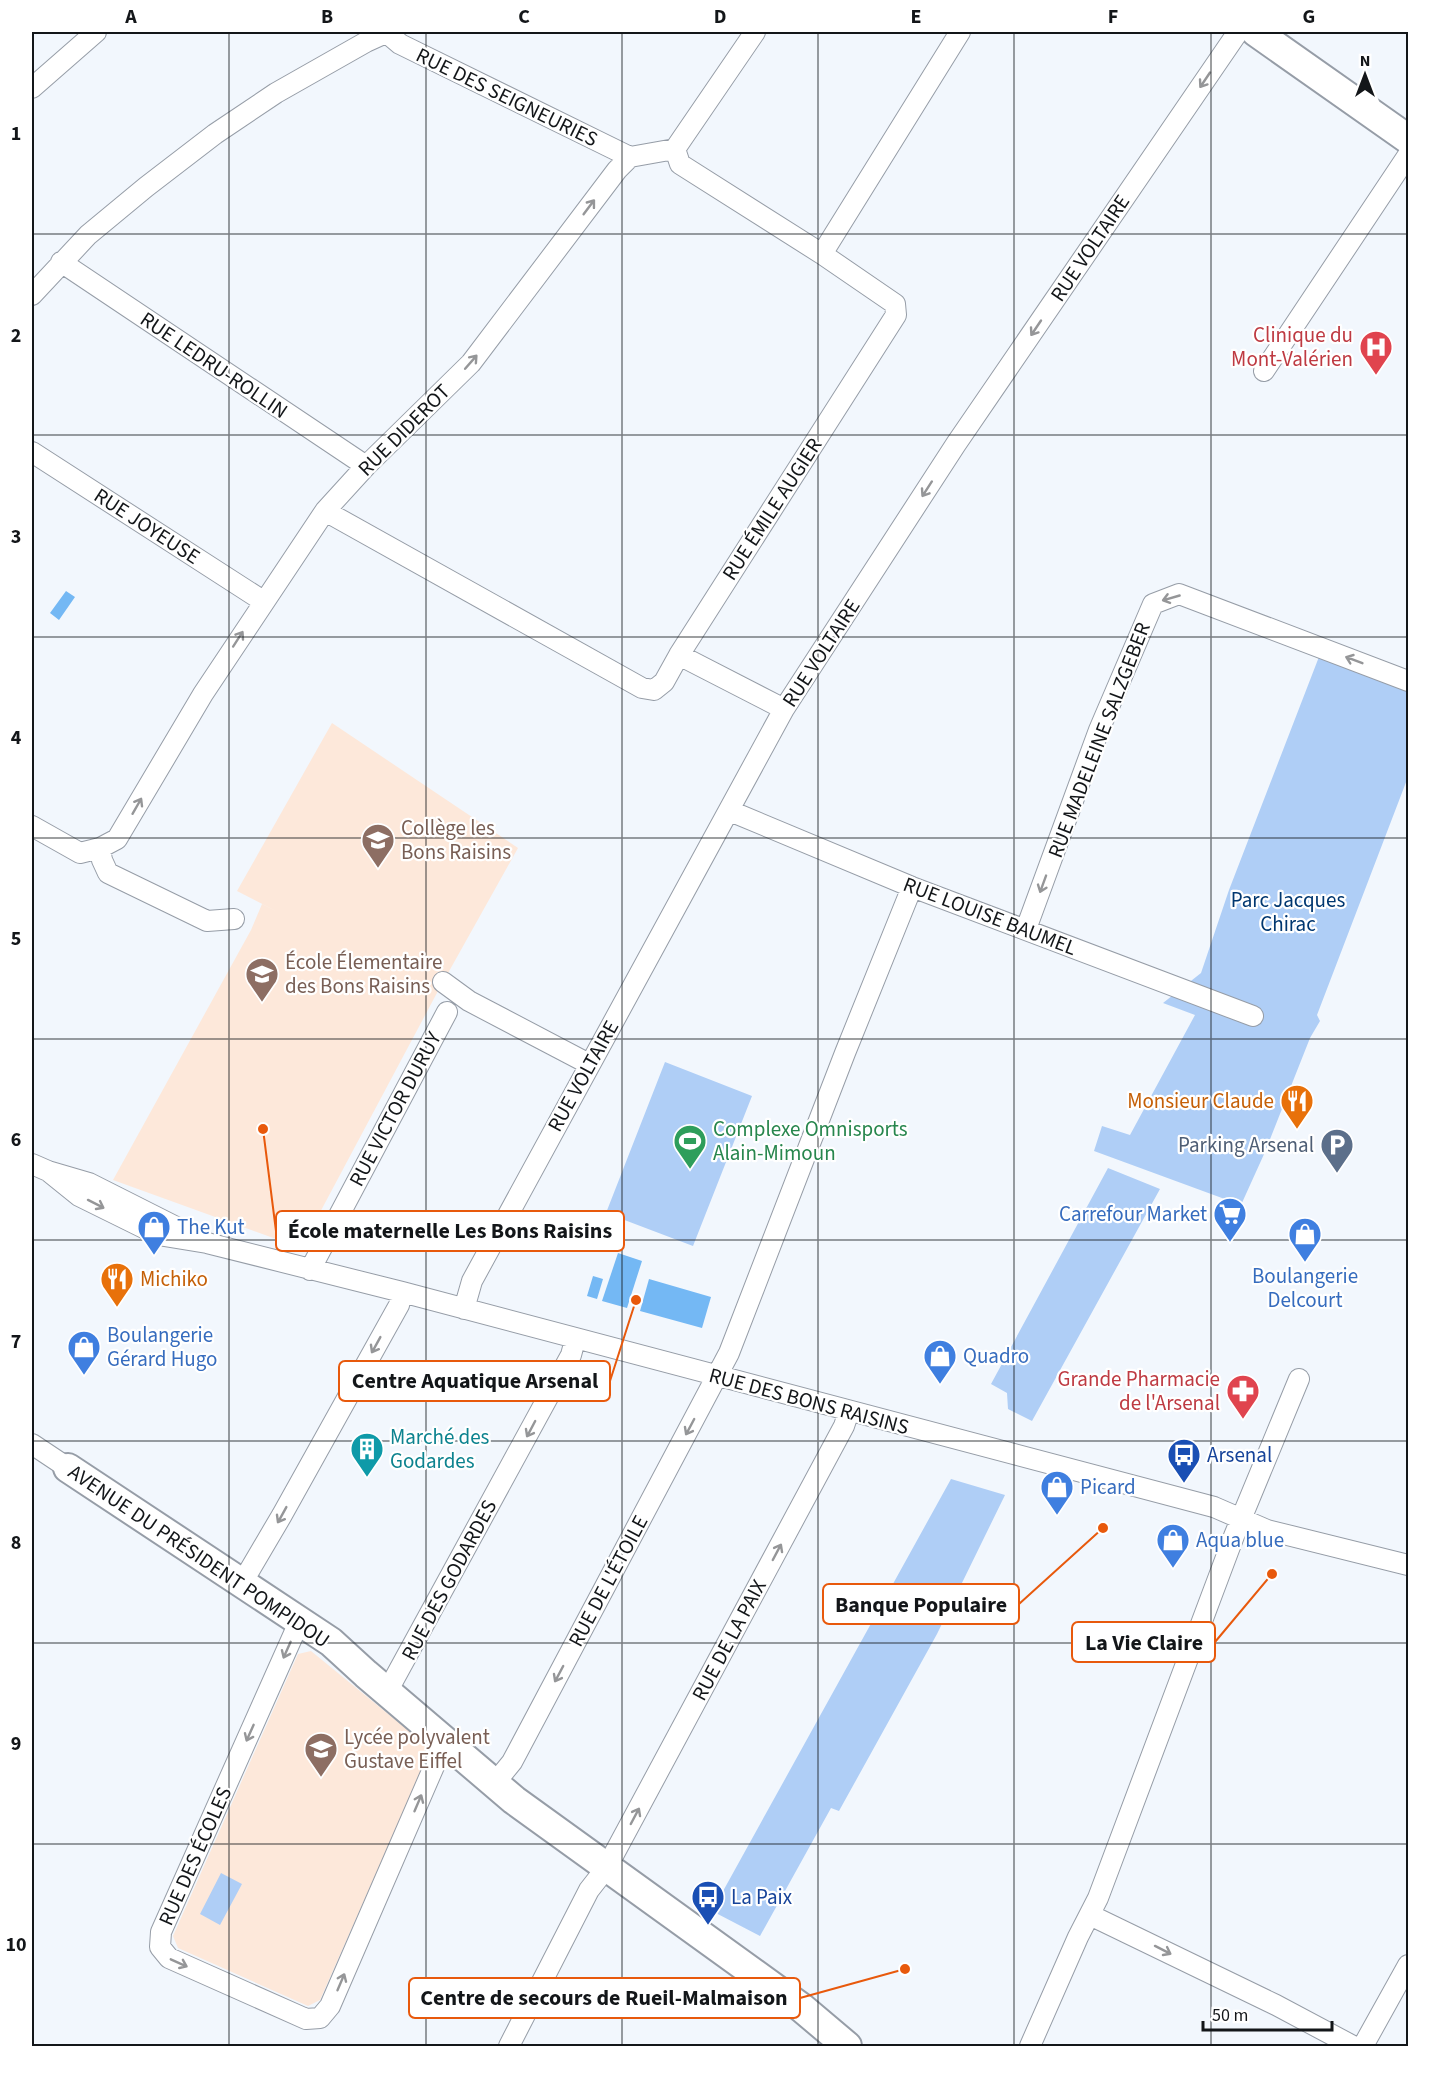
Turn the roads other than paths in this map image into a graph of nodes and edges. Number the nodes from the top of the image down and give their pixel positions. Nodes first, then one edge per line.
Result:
1 (96, 32) edge
2 (387, 32) edge
3 (755, 32) edge
4 (960, 32) edge
5 (1238, 32) edge
6 (1256, 32) edge
7 (32, 88) edge
8 (1408, 139) edge
9 (675, 149) junction
10 (1408, 155) edge
11 (630, 157) junction
12 (822, 254) junction
13 (61, 262) junction
14 (32, 295) edge
15 (1264, 371) dead end
16 (32, 452) edge
17 (366, 466) junction
18 (325, 511) junction
19 (263, 601) junction
20 (679, 655) junction
21 (1408, 681) edge
22 (784, 709) junction
23 (730, 811) junction
24 (33, 831) edge
25 (99, 848) junction
26 (912, 887) junction
27 (234, 920) dead end
28 (1026, 930) junction
29 (443, 982) dead end
30 (447, 1012) dead end
31 (1253, 1016) dead end
32 (589, 1064) junction
33 (40, 1167) edge
34 (310, 1270) junction
35 (402, 1292) junction
36 (464, 1309) junction
37 (575, 1340) junction
38 (718, 1376) junction
39 (1299, 1379) dead end
40 (849, 1411) junction
41 (32, 1444) edge
42 (68, 1468) joint
43 (1241, 1520) junction
44 (1408, 1565) edge
45 (242, 1583) junction
46 (300, 1620) junction
47 (387, 1692) junction
48 (445, 1741) junction
49 (494, 1784) junction
50 (607, 1868) junction
51 (1090, 1915) junction
52 (1408, 1965) edge
53 (509, 2046) edge
54 (847, 2046) edge
55 (1030, 2046) edge
56 (1353, 2046) edge
57 (1363, 2046) edge

1 - 7 street
2 - 11 street, RUE DES SEIGNEURIES
2 - 13 street
3 - 9 street
4 - 12 street
5 -> 22 street, RUE VOLTAIRE
6 - 8 street
9 - 11 street
9 - 12 street
10 - 15 street
17 -> 11 street, RUE DIDEROT
12 - 20 street, RUE ÉMILE AUGIER
13 - 14 street
13 - 17 street, RUE LEDRU-ROLLIN
16 - 19 street, RUE JOYEUSE
17 - 18 street, RUE DIDEROT
18 - 19 street, RUE DIDEROT
18 - 20 street, RUE ÉMILE AUGIER
25 -> 19 street, RUE DIDEROT
20 - 22 street
21 -> 28 street, RUE MADELEINE SALZGEBER
22 - 23 street, RUE VOLTAIRE
23 - 26 street, RUE LOUISE BAUMEL
23 - 32 street, RUE VOLTAIRE
24 - 25 street, RUE DIDEROT
25 - 27 street
26 - 28 street, RUE LOUISE BAUMEL
26 - 38 street, RUE DE L'ÉTOILE
28 - 31 street, RUE LOUISE BAUMEL
29 - 32 street
30 - 34 street, RUE VICTOR DURUY
32 - 36 street, RUE VOLTAIRE
33 - 34 street, RUE DES BONS RAISINS
34 - 35 street, RUE DES BONS RAISINS
35 - 36 street, RUE DES BONS RAISINS
35 -> 45 street
36 - 37 street, RUE DES BONS RAISINS
37 - 38 street, RUE DES BONS RAISINS
37 -> 47 street, RUE DES GODARDES
38 - 40 street, RUE DES BONS RAISINS
38 -> 49 street, RUE DE L'ÉTOILE
39 - 43 street
40 - 43 street, RUE DES BONS RAISINS
50 -> 40 street, RUE DE LA PAIX
41 - 42 street, AVENUE DU PRÉSIDENT POMPIDOU
42 - 45 street, AVENUE DU PRÉSIDENT POMPIDOU
43 - 44 street, RUE DES BONS RAISINS
43 - 51 street
45 - 46 street, AVENUE DU PRÉSIDENT POMPIDOU
46 - 47 street, AVENUE DU PRÉSIDENT POMPIDOU
46 -> 48 street, RUE DES ÉCOLES
47 - 48 street, AVENUE DU PRÉSIDENT POMPIDOU
48 - 49 street, AVENUE DU PRÉSIDENT POMPIDOU
49 - 50 street, AVENUE DU PRÉSIDENT POMPIDOU
50 - 53 street, RUE DE LA PAIX
50 - 54 street, AVENUE DU PRÉSIDENT POMPIDOU
51 - 55 street
51 -> 56 street
52 - 57 street

